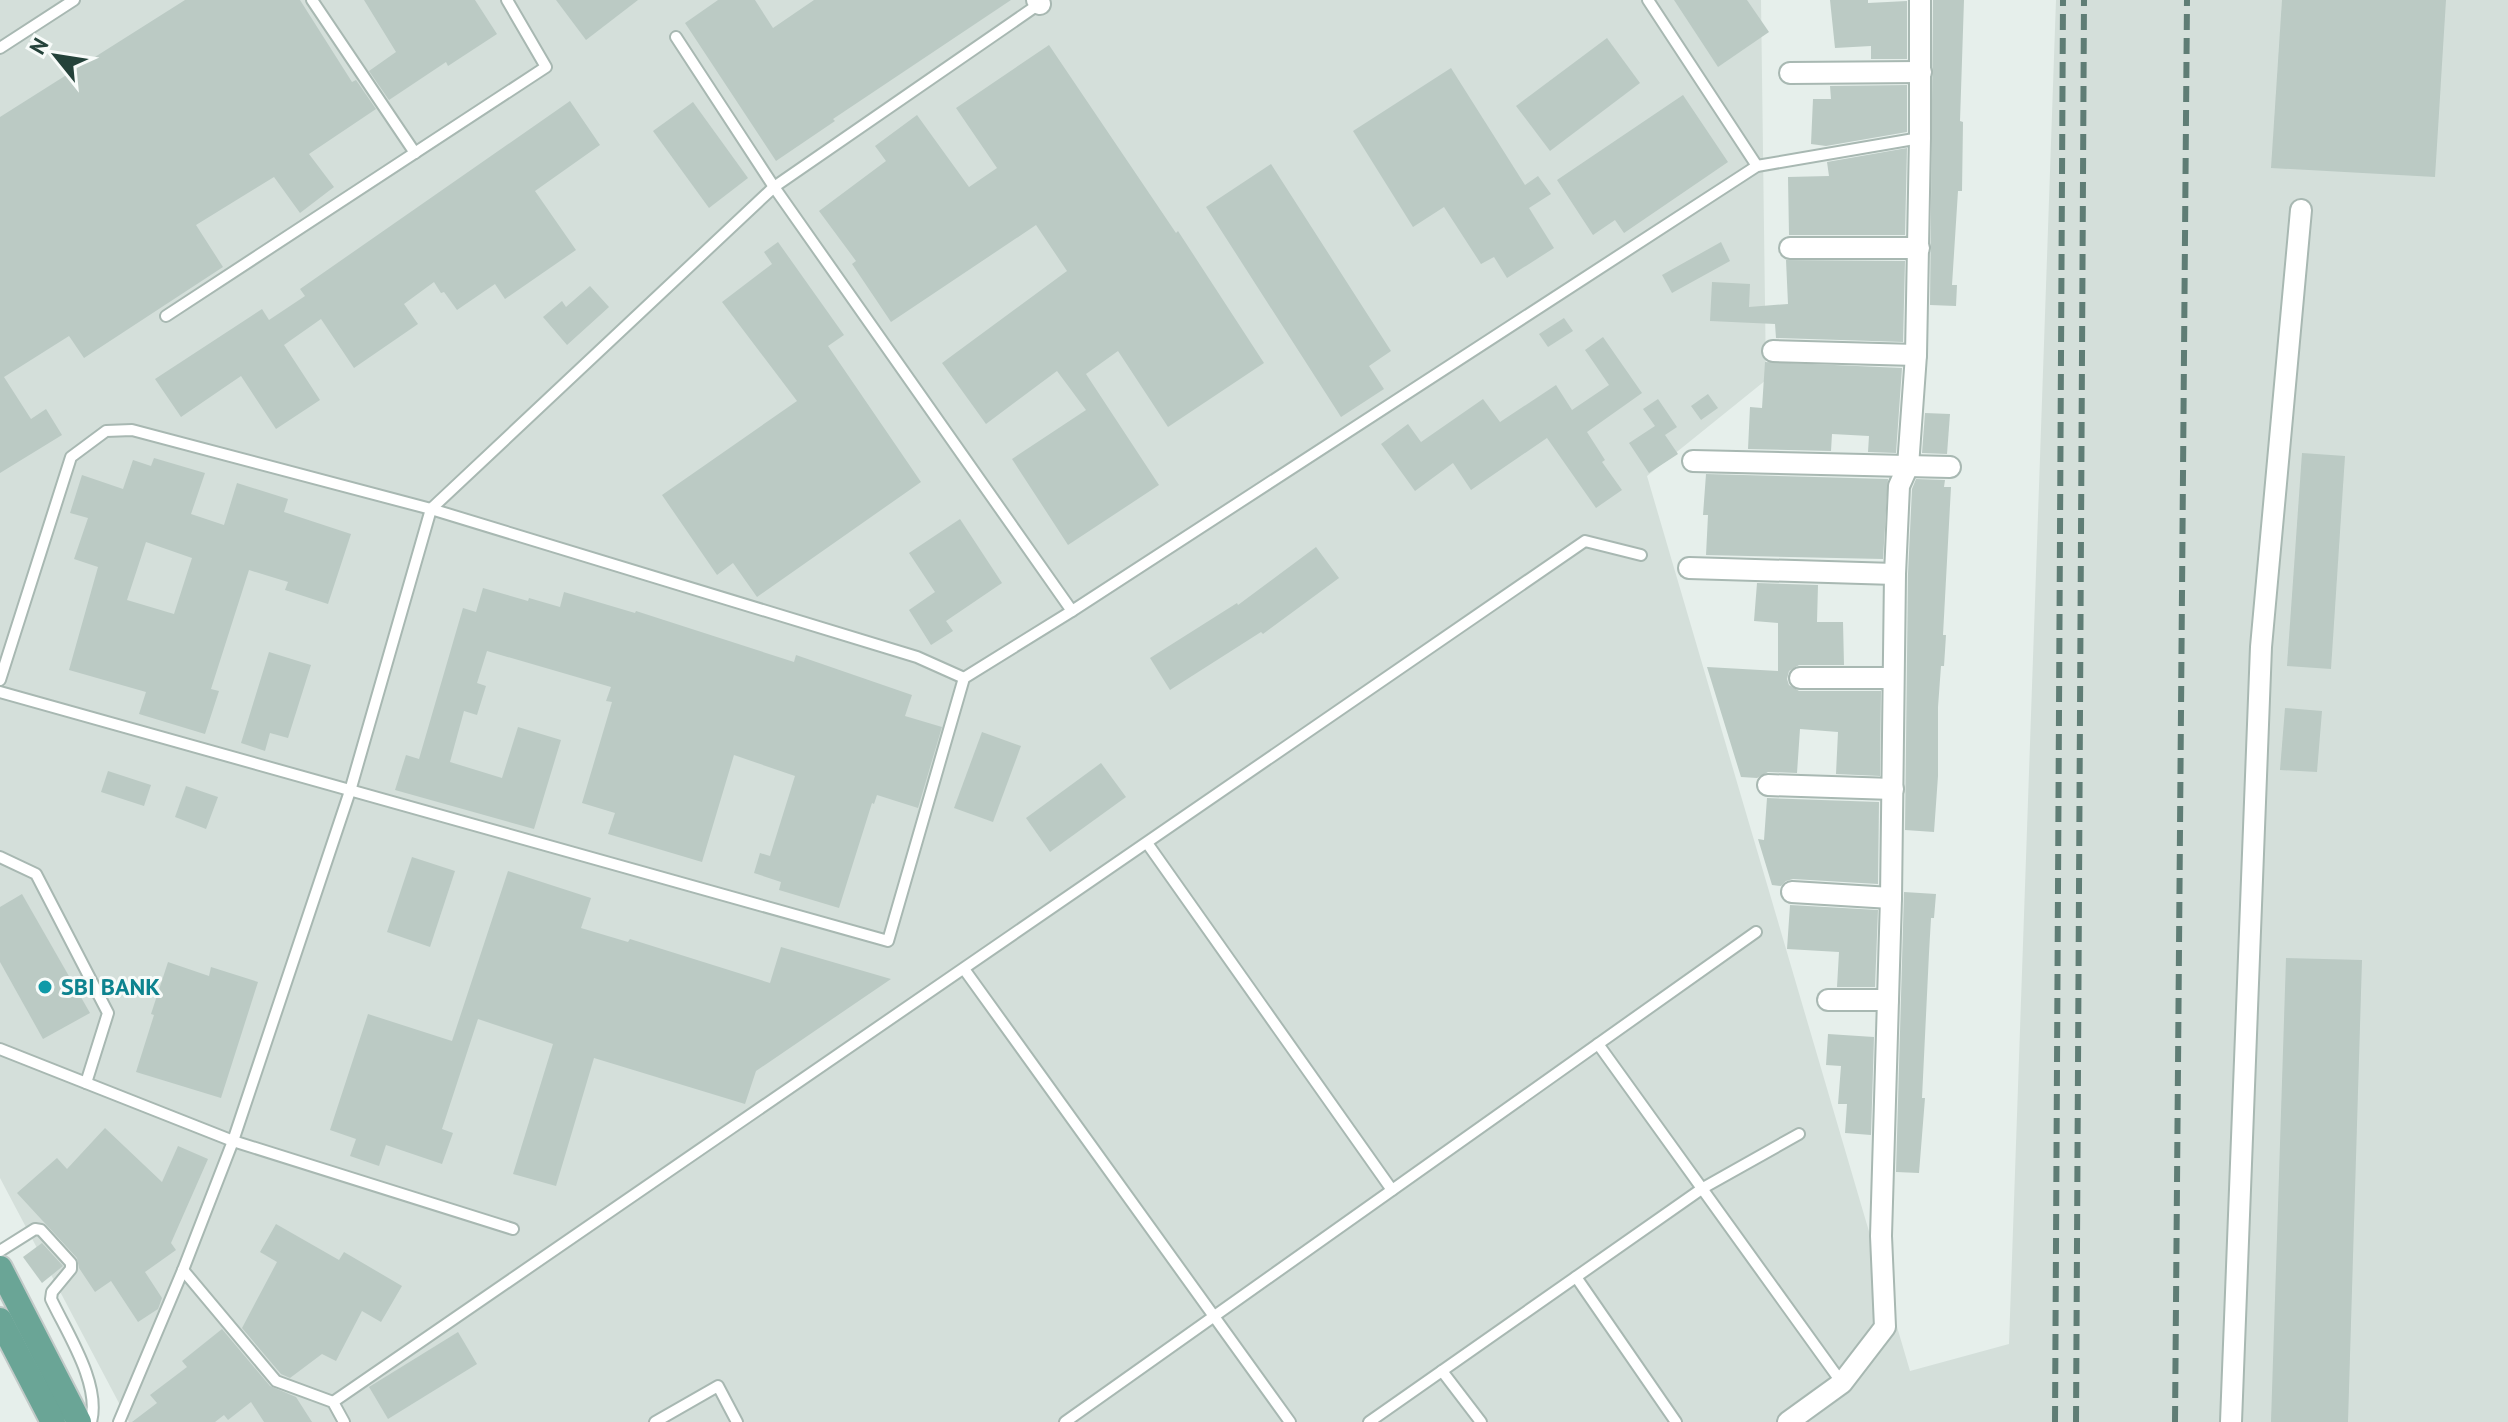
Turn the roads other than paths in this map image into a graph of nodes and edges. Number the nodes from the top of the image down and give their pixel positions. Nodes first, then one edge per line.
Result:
1 (74, 0) edge
2 (312, 0) edge
3 (507, 0) edge
4 (1648, 0) edge
5 (1920, 0) edge
6 (1041, 1) edge
7 (676, 37) dead end
8 (0, 48) edge
9 (1921, 72) junction
10 (1790, 73) dead end
11 (1920, 138) junction
12 (415, 153) junction
13 (1757, 166) junction
14 (774, 187) junction
15 (2301, 210) dead end
16 (1790, 248) dead end
17 (1919, 248) junction
18 (166, 316) dead end
19 (1773, 351) dead end
20 (1916, 355) junction
21 (1693, 461) dead end
22 (1908, 466) junction
23 (1950, 467) dead end
24 (431, 509) junction
25 (1641, 555) dead end
26 (1689, 568) dead end
27 (1895, 574) junction
28 (1072, 611) junction
29 (964, 678) junction
30 (1800, 678) dead end
31 (1893, 678) junction
32 (0, 680) edge
33 (0, 692) edge
34 (1768, 785) dead end
35 (1893, 789) junction
36 (350, 791) junction
37 (1147, 843) junction
38 (0, 857) edge
39 (1792, 892) dead end
40 (1891, 898) junction
41 (1756, 932) dead end
42 (964, 969) junction
43 (1828, 1000) dead end
44 (1888, 1000) junction
45 (1598, 1044) junction
46 (0, 1049) edge
47 (86, 1083) junction
48 (1799, 1134) dead end
49 (233, 1141) junction
50 (1703, 1188) junction
51 (1392, 1190) junction
52 (513, 1229) dead end
53 (0, 1251) edge
54 (0, 1268) edge
55 (183, 1270) junction
56 (1576, 1277) junction
57 (1213, 1317) junction
58 (0, 1320) edge
59 (1442, 1371) junction
60 (1842, 1383) junction
61 (333, 1402) junction
62 (53, 1422) edge
63 (79, 1422) edge
64 (91, 1422) edge
65 (119, 1422) edge
66 (344, 1422) edge
67 (655, 1422) edge
68 (737, 1422) edge
69 (1065, 1422) edge
70 (1290, 1422) edge
71 (1369, 1422) edge
72 (1481, 1422) edge
73 (1676, 1422) edge
74 (1788, 1422) edge
75 (2231, 1422) edge

1 - 8 lane
2 - 12 lane
3 - 12 lane
4 - 13 lane
5 - 9 street
6 - 14 lane
7 - 14 lane
9 - 10 street
9 - 11 street
11 - 13 lane
11 - 17 street
12 - 18 lane
13 - 28 lane
14 - 24 lane
14 - 28 lane
15 - 75 street
16 - 17 street
17 - 20 street
19 - 20 street
20 - 22 street
21 - 22 street
22 - 23 street
22 - 27 street
24 - 29 lane
24 - 32 lane
24 - 36 lane
25 - 37 lane
26 - 27 street
27 - 31 street
28 - 29 lane
29 - 36 lane
30 - 31 street
31 - 35 street
33 - 36 lane
34 - 35 street
35 - 40 street
36 - 49 lane
37 - 42 lane
37 - 51 lane
38 - 47 lane
39 - 40 street
40 - 44 street
41 - 45 lane
42 - 57 lane
42 - 61 lane
43 - 44 street
44 - 60 street
45 - 50 lane
45 - 51 lane
46 - 47 lane
47 - 49 lane
48 - 50 lane
49 - 52 lane
49 - 55 lane
50 - 56 lane
50 - 60 lane
51 - 57 lane
53 - 64 lane
54 - 63 main road
55 - 61 lane
55 - 65 lane
56 - 59 lane
56 - 73 lane
57 - 69 lane
57 - 70 lane
58 - 62 main road
59 - 71 lane
59 - 72 lane
60 - 74 street
61 - 66 lane
67 - 68 lane

